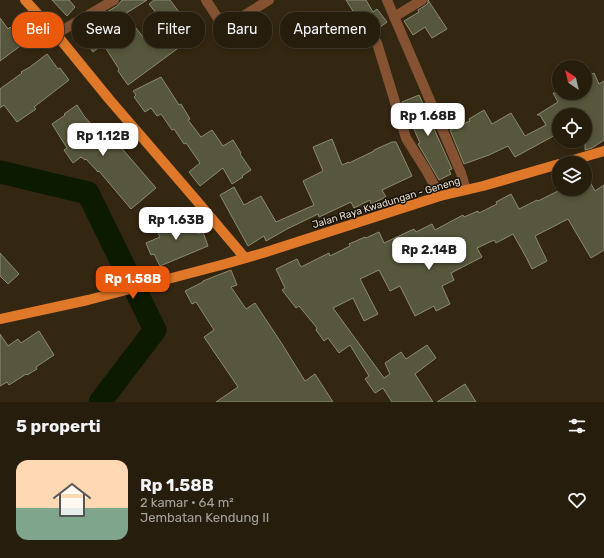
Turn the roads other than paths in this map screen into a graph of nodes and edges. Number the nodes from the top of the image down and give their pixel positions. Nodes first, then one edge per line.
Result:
1 (25, 0) edge
2 (114, 0) edge
3 (206, 0) edge
4 (269, 0) edge
5 (386, 0) edge
6 (422, 0) edge
7 (36, 12) edge
8 (394, 17) junction
9 (64, 29) edge
10 (64, 44) edge
11 (379, 48) edge
12 (604, 151) edge
13 (587, 156) edge
14 (552, 166) edge
15 (466, 190) junction
16 (440, 196) junction
17 (244, 258) junction
18 (0, 319) edge

1 - 7 main road
2 - 9 street
3 - 4 street
5 - 8 street
6 - 8 street
8 - 15 street
10 - 17 main road
11 - 16 street
12 - 13 main road
14 - 15 main road, Jalan Raya Kwadungan - Geneng
15 - 16 main road, Jalan Raya Kwadungan - Geneng
16 - 17 main road, Jalan Raya Kwadungan - Geneng
17 - 18 main road, Jalan Raya Kwadungan - Geneng

